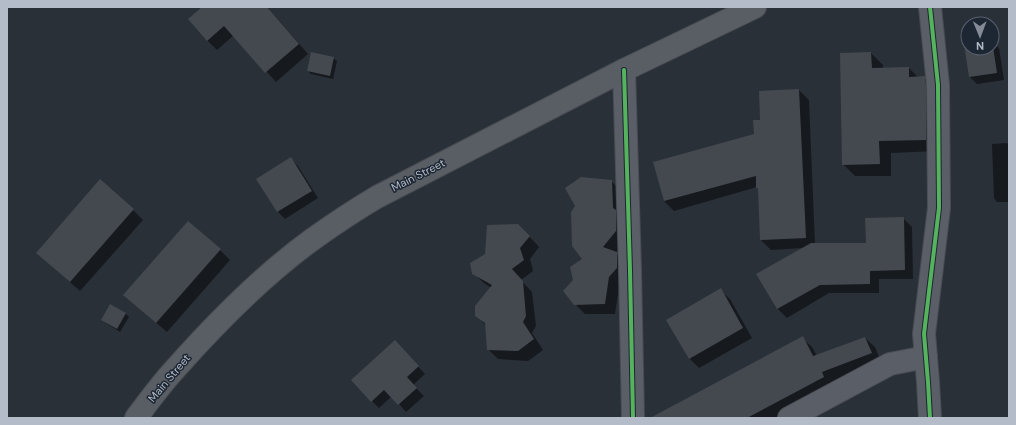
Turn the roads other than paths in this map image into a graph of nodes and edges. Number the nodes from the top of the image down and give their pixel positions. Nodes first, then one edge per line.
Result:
1 (754, 7) edge
2 (930, 7) edge
3 (624, 70) junction
4 (926, 357) junction
5 (136, 418) edge
6 (633, 418) edge
7 (788, 418) edge
8 (930, 418) edge

1 - 3 main road, Main Street
2 - 4 street
3 - 5 main road, Main Street
3 - 6 street
4 - 7 street
4 - 8 street

